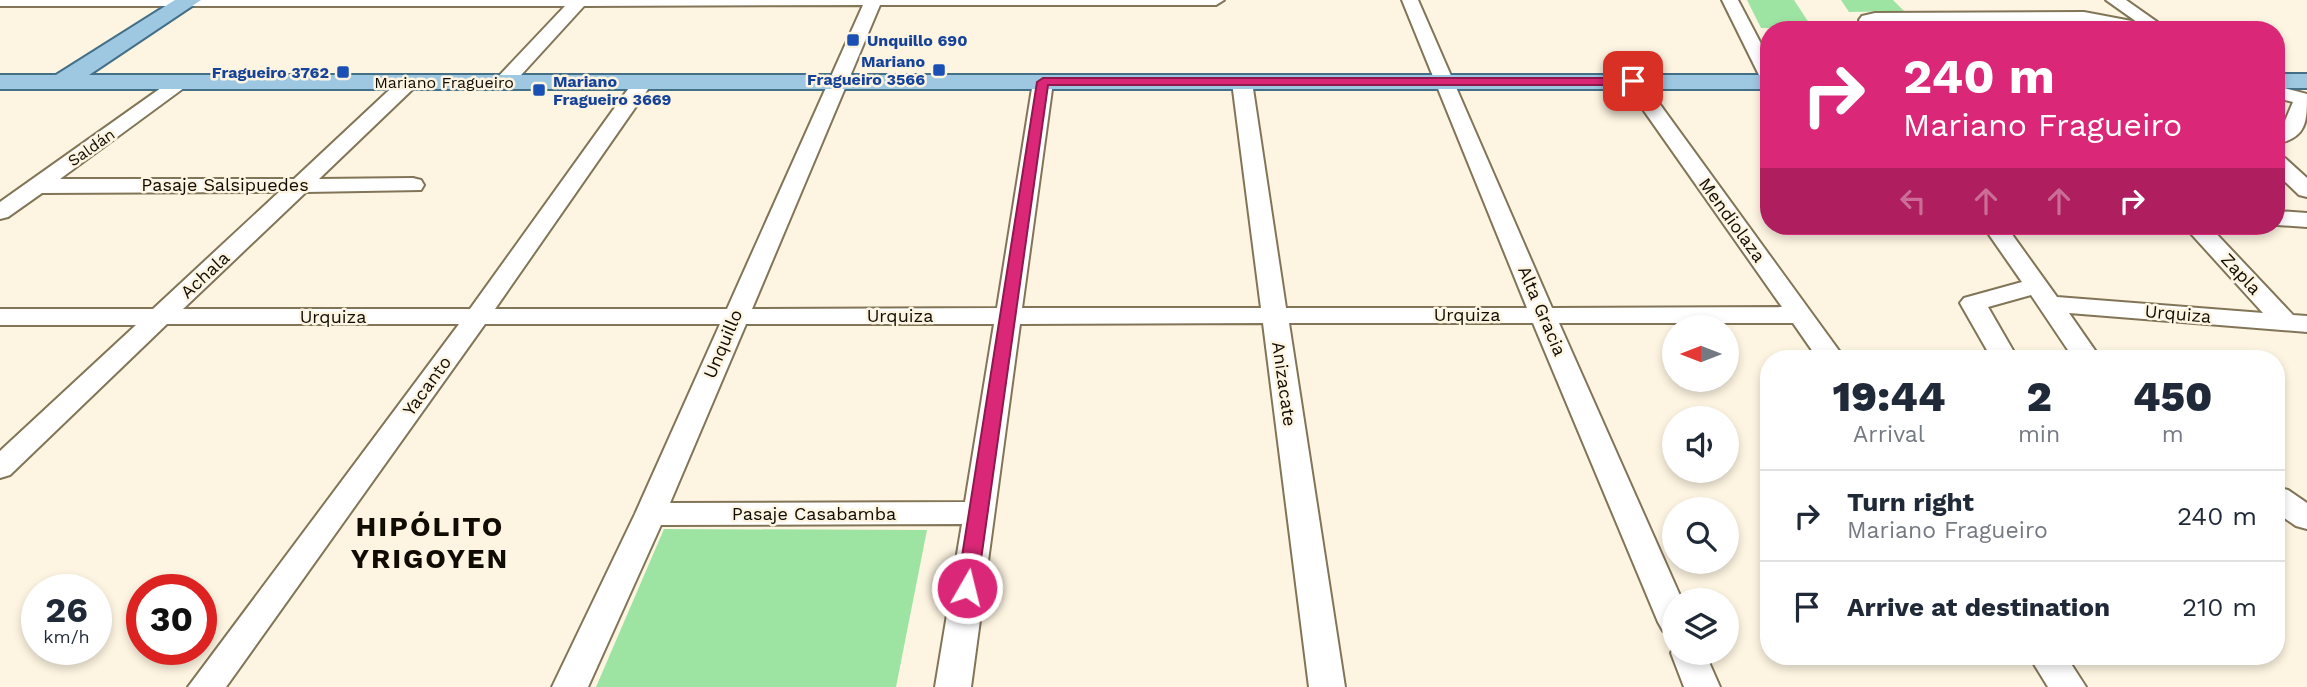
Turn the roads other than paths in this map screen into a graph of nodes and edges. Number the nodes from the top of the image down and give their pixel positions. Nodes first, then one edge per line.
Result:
1 (1216, 0) edge
2 (1410, 0) edge
3 (1730, 0) edge
4 (1857, 0) edge
5 (2114, 0) edge
6 (0, 1) edge
7 (189, 1) edge
8 (579, 1) edge
9 (874, 1) edge
10 (1868, 21) edge
11 (1977, 21) edge
12 (2104, 21) edge
13 (2146, 21) edge
14 (1760, 62) edge
15 (1760, 80) edge
16 (839, 81) junction
17 (1442, 81) junction
18 (1633, 81) junction
19 (61, 82) junction
20 (182, 82) junction
21 (409, 82) junction
22 (504, 82) junction
23 (643, 82) junction
24 (1043, 82) junction
25 (1242, 82) junction
26 (1, 83) edge
27 (2285, 84) edge
28 (2285, 92) edge
29 (2306, 93) edge
30 (2285, 135) edge
31 (2285, 170) edge
32 (299, 185) junction
33 (413, 185) dead end
34 (37, 186) junction
35 (2307, 190) edge
36 (0, 212) edge
37 (2285, 219) edge
38 (2307, 220) edge
39 (2001, 235) edge
40 (2205, 235) edge
41 (2042, 295) junction
42 (1274, 315) junction
43 (1544, 315) junction
44 (1800, 315) junction
45 (735, 316) junction
46 (1009, 316) junction
47 (0, 317) edge
48 (160, 317) junction
49 (477, 317) junction
50 (2296, 323) edge
51 (1825, 350) edge
52 (2000, 350) edge
53 (2082, 350) edge
54 (0, 468) edge
55 (2285, 503) edge
56 (978, 513) junction
57 (650, 514) junction
58 (2307, 518) edge
59 (1662, 592) edge
60 (1693, 665) edge
61 (2052, 665) edge
62 (206, 687) edge
63 (570, 687) edge
64 (953, 687) edge
65 (1327, 687) edge
66 (1702, 687) edge
67 (2068, 687) edge

1 - 9 street
2 - 17 street, Alta Gracia
3 - 14 street
4 - 10 street
5 - 13 street
6 - 7 street
7 - 8 street
7 - 19 main road
8 - 9 street
8 - 22 street
9 - 16 street, Unquillo
11 - 12 street
15 - 18 main road, Mariano Fragueiro
16 - 23 main road, Mariano Fragueiro
16 - 24 main road, Mariano Fragueiro
16 - 45 street, Unquillo
17 - 18 main road, Mariano Fragueiro
17 - 25 main road, Mariano Fragueiro
17 - 43 street, Alta Gracia
18 - 44 street, Mendiolaza
19 - 20 main road, Mariano Fragueiro
19 - 26 main road, Mariano Fragueiro
20 - 21 main road, Mariano Fragueiro
20 - 34 street, Saldán
21 - 22 main road, Mariano Fragueiro
21 - 32 street, Achala
22 - 23 main road, Mariano Fragueiro
23 - 49 street, Yacanto
24 - 25 main road, Mariano Fragueiro
24 - 46 street
25 - 42 street, Anizacate
27 - 29 main road
28 - 29 street
29 - 30 street
31 - 35 street
32 - 33 street, Pasaje Salsipuedes
32 - 34 street, Pasaje Salsipuedes
32 - 48 street, Achala
34 - 36 street, Saldán
37 - 38 street
39 - 41 street
40 - 50 street, Zapla
41 - 50 street, Urquiza
41 - 52 street, Urquiza
41 - 53 street
42 - 43 street, Urquiza
42 - 46 street, Urquiza
42 - 65 street, Anizacate
43 - 44 street, Urquiza
43 - 59 street, Alta Gracia
44 - 51 street, Mendiolaza
45 - 46 street, Urquiza
45 - 49 street, Urquiza
45 - 57 street, Unquillo
46 - 56 street
47 - 48 street, Urquiza
48 - 49 street, Urquiza
48 - 54 street, Achala
49 - 62 street, Yacanto
55 - 58 street
56 - 57 street, Pasaje Casabamba
56 - 64 street
57 - 63 street, Unquillo
60 - 66 street
61 - 67 street

